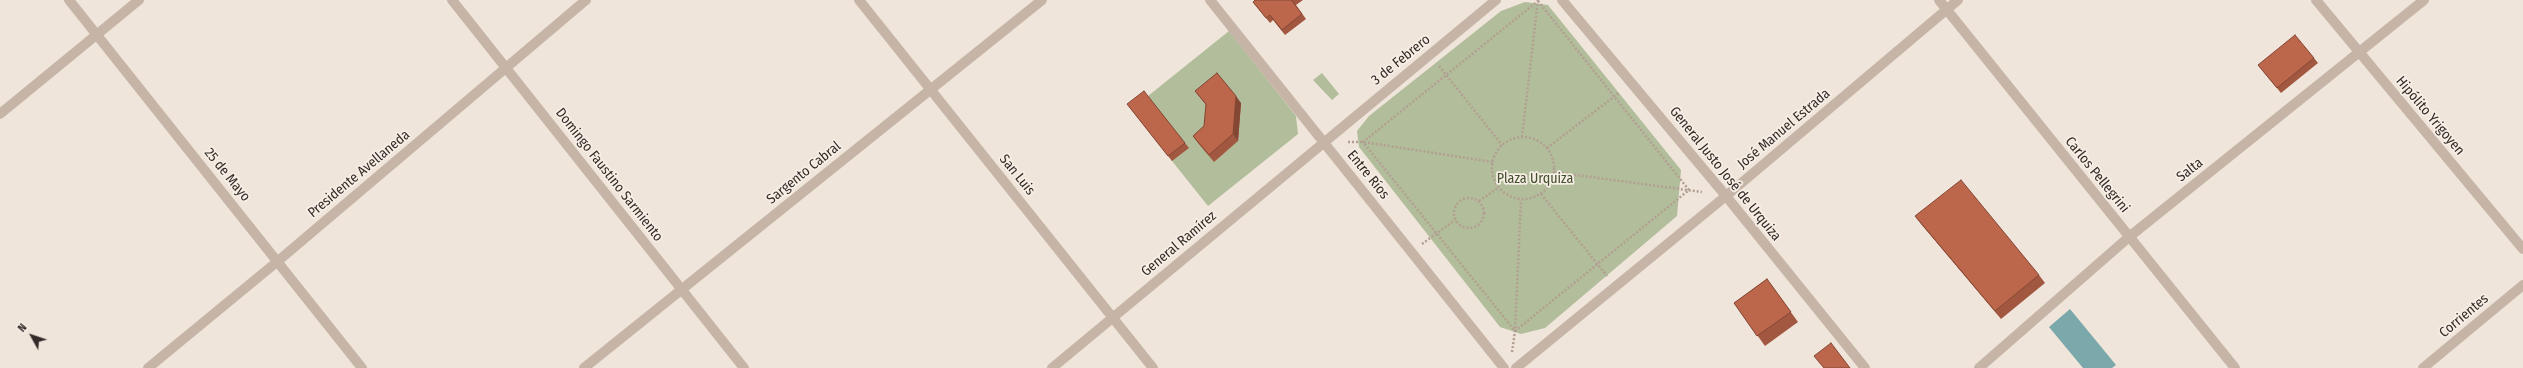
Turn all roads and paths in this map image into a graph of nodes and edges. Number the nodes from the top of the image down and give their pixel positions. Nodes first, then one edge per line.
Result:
1 (70, 0) edge
2 (139, 0) edge
3 (452, 0) edge
4 (586, 0) edge
5 (859, 0) edge
6 (1042, 0) edge
7 (1210, 0) edge
8 (1496, 0) edge
9 (1562, 0) edge
10 (1939, 0) edge
11 (1958, 0) edge
12 (2316, 0) edge
13 (2424, 0) edge
14 (1538, 1) edge
15 (1946, 10) junction
16 (97, 35) junction
17 (1430, 54) junction
18 (2359, 54) junction
19 (507, 68) junction
20 (1447, 75) junction
21 (1632, 83) junction
22 (930, 90) junction
23 (1614, 96) junction
24 (0, 114) edge
25 (1522, 137) junction
26 (1324, 142) junction
27 (1363, 142) junction
28 (1502, 145) junction
29 (1547, 148) junction
30 (1493, 162) junction
31 (1554, 172) junction
32 (1498, 188) junction
33 (1689, 190) junction
34 (1542, 194) junction
35 (1726, 196) junction
36 (1521, 200) junction
37 (1479, 201) junction
38 (1455, 220) junction
39 (1436, 233) junction
40 (2129, 237) junction
41 (2523, 248) edge
42 (1412, 251) junction
43 (278, 261) junction
44 (1598, 264) junction
45 (2523, 285) edge
46 (1616, 287) junction
47 (681, 290) junction
48 (1114, 317) junction
49 (1515, 331) junction
50 (1512, 353) dead end
51 (148, 368) edge
52 (362, 368) edge
53 (584, 368) edge
54 (744, 368) edge
55 (1052, 368) edge
56 (1152, 368) edge
57 (1504, 368) edge
58 (1516, 368) edge
59 (1865, 368) edge
60 (1979, 368) edge
61 (2234, 368) edge
62 (2423, 368) edge

1 - 16 street, 25 de Mayo
2 - 16 street
3 - 19 street, Domingo Faustino Sarmiento
4 - 19 street, Presidente Avellaneda
5 - 22 street, San Luis
6 - 22 street, Sargento Cabral
7 - 26 street, Entre Ríos
8 - 17 street, 3 de Febrero
9 - 21 street, General Justo José de Urquiza
10 - 15 street, Carlos Pellegrini
11 - 15 street, José Manuel Estrada
12 - 18 street, Hipólito Yrigoyen
13 - 18 street, Salta
14 - 20 path
14 - 23 path
14 - 25 path
15 - 35 street, José Manuel Estrada
15 - 40 street, Carlos Pellegrini
16 - 24 street
16 - 43 street, 25 de Mayo
17 - 20 path
17 - 26 street, 3 de Febrero
18 - 40 street, Salta
18 - 41 street, Hipólito Yrigoyen
19 - 43 street, Presidente Avellaneda
19 - 47 street, Domingo Faustino Sarmiento
20 - 27 path
20 - 28 path
21 - 23 path
21 - 35 street, General Justo José de Urquiza
22 - 47 street, Sargento Cabral
22 - 48 street, San Luis
23 - 29 path
23 - 33 path
25 - 28 path
25 - 29 path
26 - 27 path
26 - 42 street, Entre Ríos
26 - 48 street, General Ramírez
27 - 30 path
27 - 39 path
28 - 30 path
29 - 31 path
30 - 32 path
31 - 33 path
31 - 34 path
32 - 36 path
32 - 37 path
33 - 35 path
33 - 44 path
34 - 36 path
34 - 44 path
35 - 46 street, José Manuel Estrada
35 - 59 street, General Justo José de Urquiza
36 - 49 path
37 - 38 path
37 - 38 path
38 - 39 path
39 - 42 path
39 - 49 path
40 - 60 street, Salta
40 - 61 street, Carlos Pellegrini
42 - 57 street, Entre Ríos
43 - 51 street, Presidente Avellaneda
43 - 52 street, 25 de Mayo
44 - 46 path
44 - 49 path
45 - 62 street, Corrientes
46 - 58 street, José Manuel Estrada
47 - 53 street, Sargento Cabral
47 - 54 street, Domingo Faustino Sarmiento
48 - 55 street, General Ramírez
48 - 56 street, San Luis
49 - 50 path

